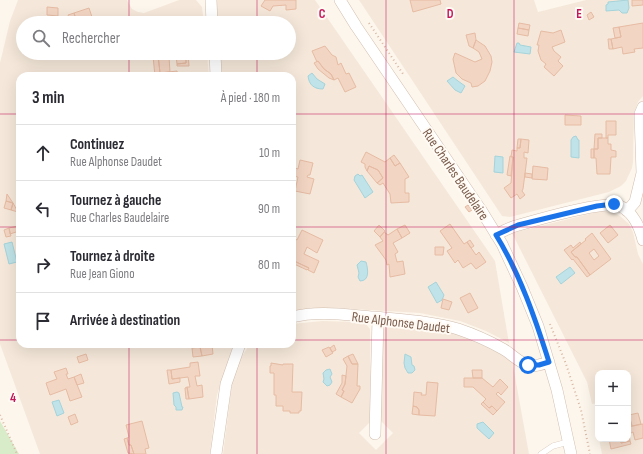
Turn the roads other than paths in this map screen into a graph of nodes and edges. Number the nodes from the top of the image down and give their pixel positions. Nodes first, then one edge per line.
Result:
1 (211, 0) edge
2 (340, 0) edge
3 (212, 16) edge
4 (215, 60) edge
5 (216, 72) edge
6 (643, 107) edge
7 (627, 211) junction
8 (496, 235) junction
9 (643, 240) edge
10 (296, 316) edge
11 (378, 318) junction
12 (239, 348) edge
13 (549, 362) junction
14 (375, 434) dead end
15 (568, 442) junction
16 (216, 454) edge
17 (541, 454) edge
18 (571, 454) edge

1 - 3 street
2 - 8 street, Rue Charles Baudelaire
4 - 5 street
6 - 7 street
7 - 8 street
7 - 9 street
8 - 13 street, Rue Charles Baudelaire
10 - 11 street, Rue Alphonse Daudet
11 - 13 street, Rue Alphonse Daudet
11 - 14 street
12 - 16 street
13 - 15 street, Rue Charles Baudelaire
15 - 17 lane
15 - 18 street, Rue Charles Baudelaire

